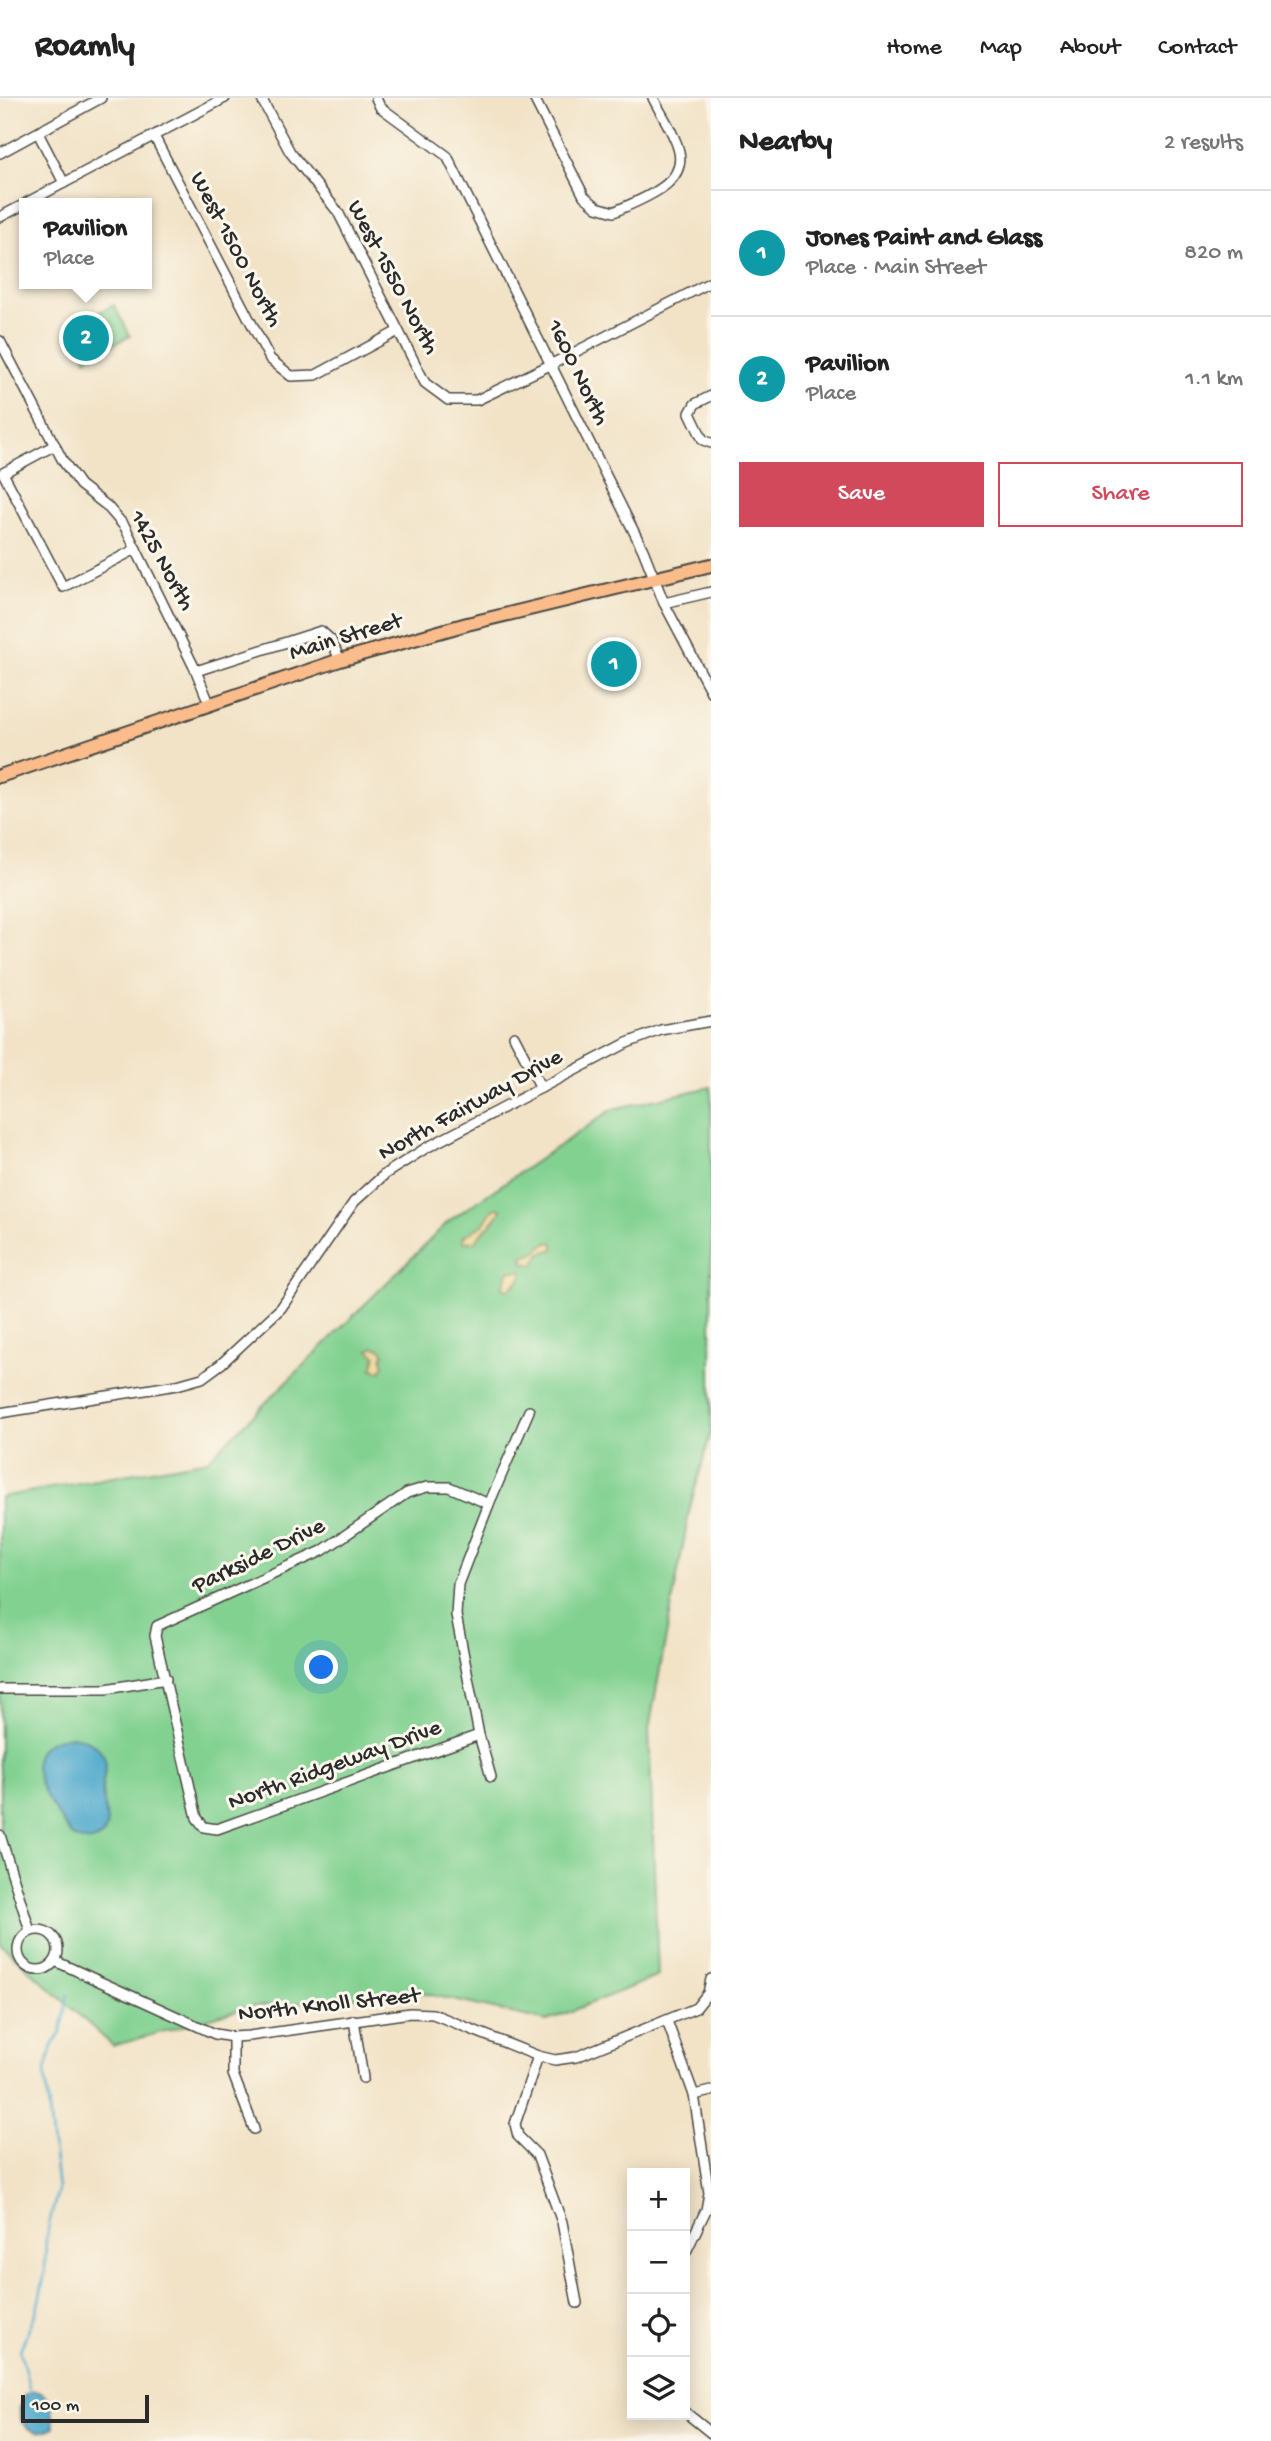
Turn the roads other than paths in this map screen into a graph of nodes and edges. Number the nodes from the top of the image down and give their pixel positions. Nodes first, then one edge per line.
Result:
1 (101, 98) edge
2 (225, 98) edge
3 (261, 98) edge
4 (376, 98) edge
5 (534, 98) edge
6 (653, 98) edge
7 (206, 102) edge
8 (38, 132) junction
9 (154, 136) junction
10 (0, 153) edge
11 (64, 183) junction
12 (37, 198) edge
13 (19, 208) edge
14 (0, 217) edge
15 (711, 282) edge
16 (398, 331) junction
17 (0, 341) edge
18 (552, 364) junction
19 (711, 396) edge
20 (711, 443) edge
21 (55, 445) junction
22 (136, 549) junction
23 (711, 565) edge
24 (655, 579) junction
25 (711, 592) edge
26 (664, 603) junction
27 (340, 660) junction
28 (196, 671) junction
29 (711, 692) edge
30 (209, 703) junction
31 (0, 776) edge
32 (711, 1021) edge
33 (514, 1036) dead end
34 (541, 1088) junction
35 (529, 1410) dead end
36 (0, 1413) edge
37 (489, 1504) junction
38 (166, 1679) junction
39 (0, 1689) edge
40 (479, 1735) junction
41 (491, 1777) dead end
42 (0, 1835) edge
43 (30, 1931) junction
44 (55, 1961) junction
45 (711, 1979) edge
46 (354, 2020) junction
47 (667, 2021) junction
48 (233, 2037) junction
49 (538, 2056) junction
50 (363, 2078) dead end
51 (711, 2091) edge
52 (694, 2095) junction
53 (254, 2129) dead end
54 (690, 2244) edge
55 (578, 2303) dead end
56 (690, 2416) edge
57 (711, 2433) edge

1 - 8 street
2 - 7 street
3 - 16 street, West 1550 North
4 - 18 street, 1600 North
5 - 6 street
7 - 9 street
8 - 10 street
8 - 11 street
9 - 11 street
9 - 16 street, West 1500 North
11 - 12 street
13 - 14 street
15 - 18 street
16 - 18 street, West 1550 North
17 - 21 street, 1425 North
18 - 24 street, 1600 North
19 - 20 street
21 - 22 street, 1425 North
21 - 22 street
22 - 28 street, 1425 North
23 - 24 main road, Main Street
24 - 26 street, 1600 North
24 - 27 main road, Main Street
25 - 26 street
26 - 29 street, 1600 North
27 - 28 street
27 - 30 main road, Main Street
28 - 30 street, 1425 North
30 - 31 main road, Main Street
32 - 34 street, North Fairway Drive
33 - 34 street
34 - 36 street, North Fairway Drive
35 - 37 street
37 - 38 street, Parkside Drive
37 - 40 street
38 - 39 street
38 - 40 street, North Ridgeway Drive
40 - 41 street
42 - 43 street
43 - 44 street
43 - 44 street
44 - 48 street, North Knoll Street
45 - 47 street, North Knoll Street
46 - 48 street, North Knoll Street
46 - 49 street, North Knoll Street
46 - 50 street
47 - 49 street, North Knoll Street
47 - 52 street
48 - 53 street
49 - 55 street
51 - 52 street
52 - 54 street
56 - 57 street

